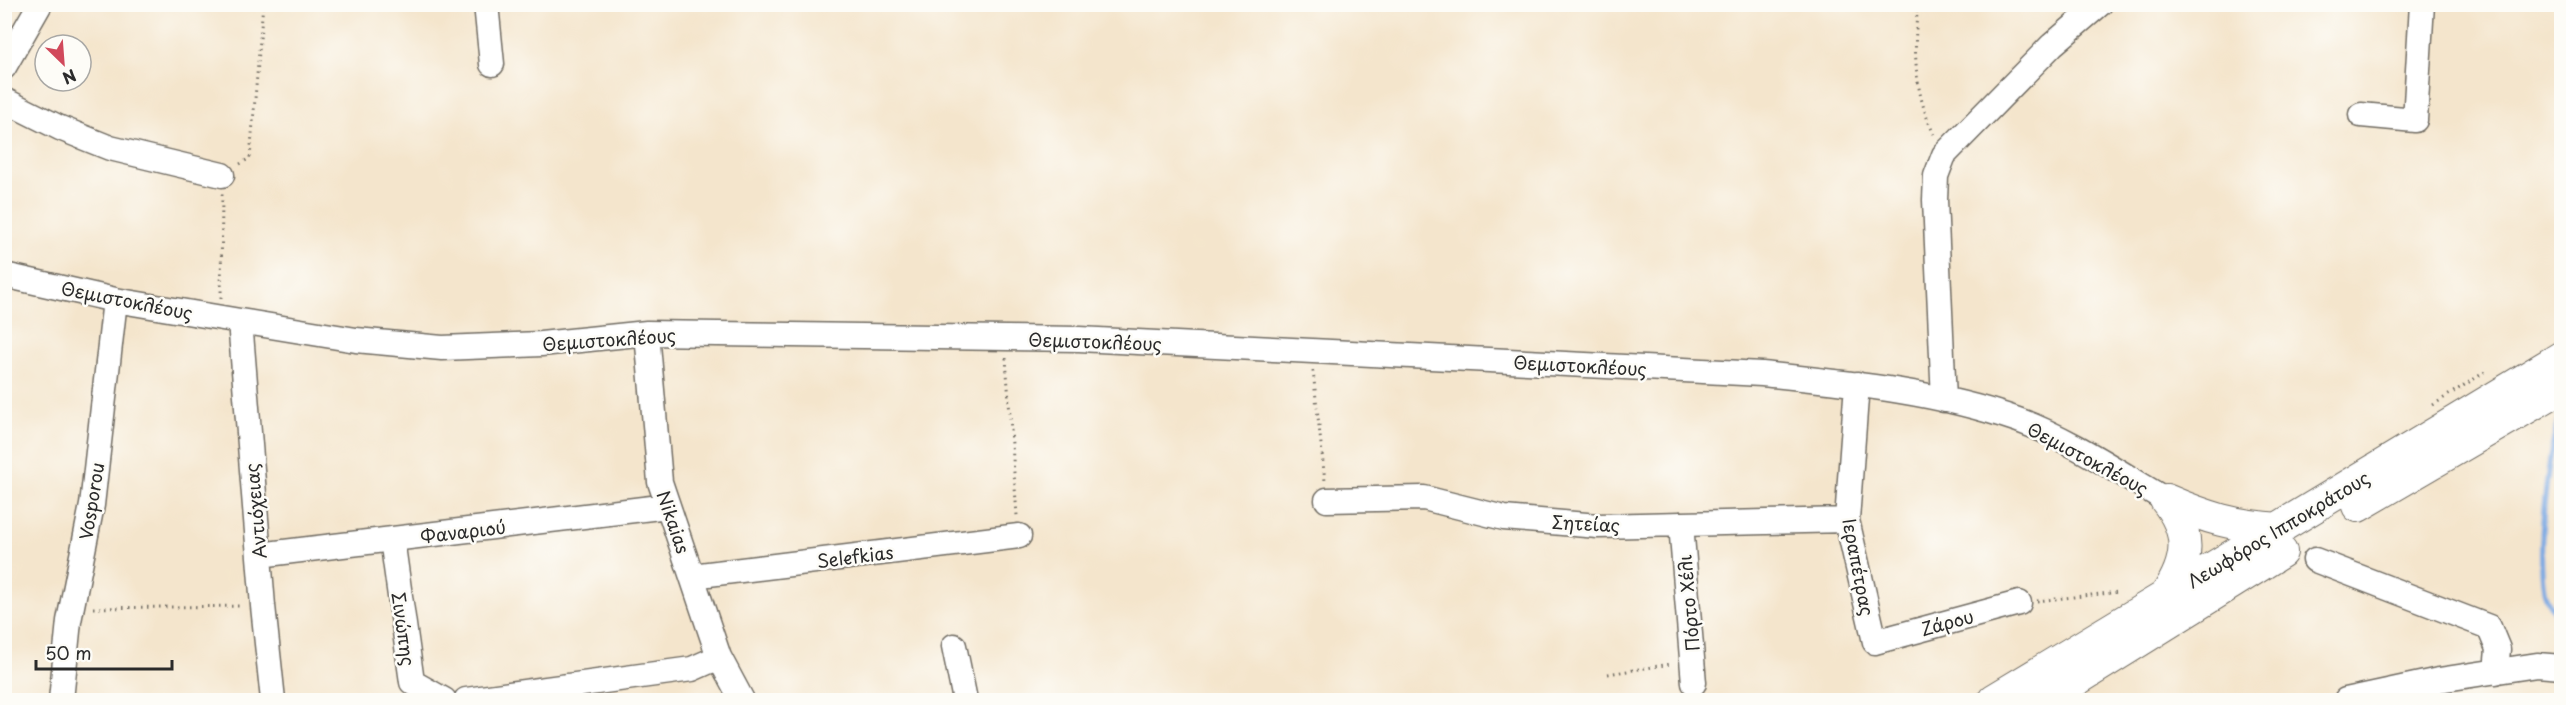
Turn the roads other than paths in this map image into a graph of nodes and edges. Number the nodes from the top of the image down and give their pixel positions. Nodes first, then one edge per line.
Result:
1 (40, 4) edge
2 (486, 4) edge
3 (2100, 4) edge
4 (2422, 4) edge
5 (492, 64) dead end
6 (4, 67) edge
7 (4, 100) edge
8 (2361, 114) dead end
9 (222, 175) road end
10 (4, 275) edge
11 (115, 300) junction
12 (231, 320) junction
13 (647, 333) junction
14 (2562, 357) edge
15 (1857, 384) junction
16 (2562, 387) edge
17 (1944, 400) junction
18 (1327, 500) road end
19 (2166, 500) junction
20 (668, 506) junction
21 (1847, 520) junction
22 (1681, 524) junction
23 (2280, 529) junction
24 (1018, 536) road end
25 (392, 539) junction
26 (259, 555) junction
27 (2315, 560) dead end
28 (692, 576) junction
29 (2167, 594) junction
30 (2019, 603) road end
31 (1875, 642) joint
32 (954, 646) dead end
33 (719, 657) junction
34 (2562, 667) edge
35 (1693, 672) road end
36 (2496, 672) junction
37 (61, 700) edge
38 (273, 700) edge
39 (444, 700) edge
40 (466, 700) edge
41 (742, 700) edge
42 (965, 700) edge
43 (1994, 700) edge
44 (2044, 700) edge
45 (2346, 700) edge

1 - 6 street
2 - 5 street
3 - 17 street
4 - 8 street
7 - 9 street
10 - 11 street, Θεμιστοκλέους
11 - 12 street, Θεμιστοκλέους
11 - 37 street, Vosporou
12 - 13 street, Θεμιστοκλέους
12 - 26 street, Αντιόχειας
13 - 15 street, Θεμιστοκλέους
13 - 20 street, Nikaias
14 - 23 main road, Λεωφόρος Ιπποκράτους
15 - 17 street, Θεμιστοκλέους
15 - 21 street, Ιεραπέτρας
16 - 44 main road, Λεωφόρος Ιπποκράτους
17 - 19 street, Θεμιστοκλέους
18 - 22 street, Σητείας
19 - 23 main road
19 - 29 main road
20 - 25 street, Φαναριού
20 - 28 street, Nikaias
21 - 22 street, Σητείας
21 - 31 street, Ιεραπέτρας
22 - 35 street, Πόρτο Χέλι
23 - 29 main road, Λεωφόρος Ιπποκράτους
24 - 28 street, Selefkias
25 - 26 street, Φαναριού
25 - 39 street, Σινώπης
26 - 38 street, Αντιόχειας
27 - 36 street
28 - 33 street, Nikaias
29 - 43 main road, Λεωφόρος Ιπποκράτους
30 - 31 street, Ζάρου
32 - 42 street
33 - 40 street
33 - 41 street, Nikaias
34 - 36 street
36 - 45 street

